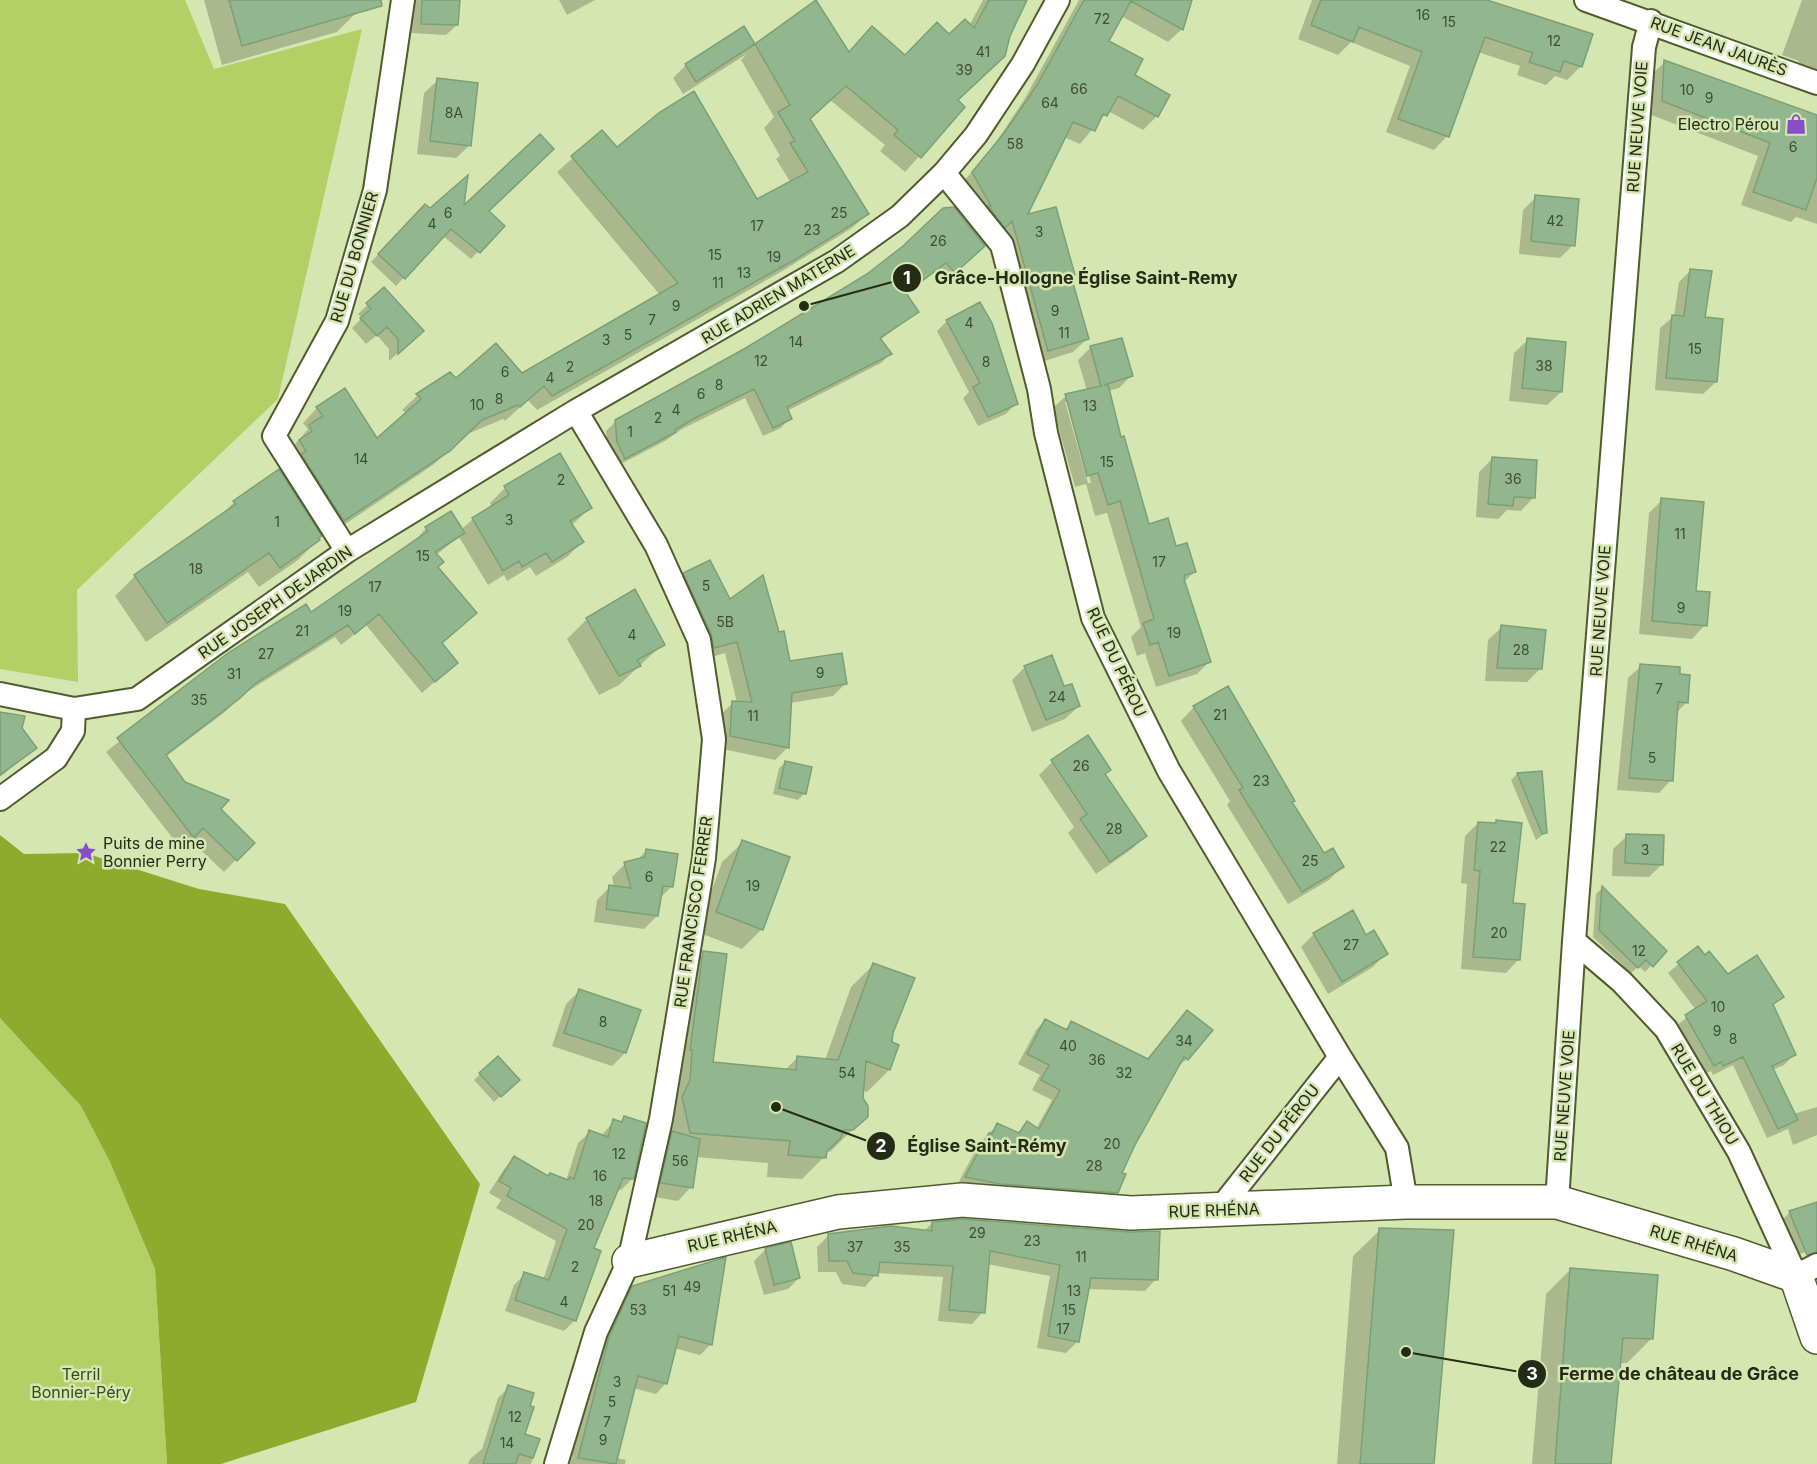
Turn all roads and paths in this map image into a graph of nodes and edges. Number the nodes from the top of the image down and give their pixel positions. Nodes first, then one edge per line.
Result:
1 (403, 0) edge
2 (1058, 0) edge
3 (1586, 0) edge
4 (1651, 21) junction
5 (1817, 82) edge
6 (944, 173) junction
7 (576, 411) junction
8 (347, 551) junction
9 (0, 694) edge
10 (74, 709) junction
11 (0, 799) edge
12 (1574, 941) junction
13 (1340, 1057) junction
14 (1406, 1202) junction
15 (1557, 1202) junction
16 (1219, 1210) junction
17 (629, 1261) junction
18 (1806, 1270) edge
19 (1817, 1337) edge
20 (556, 1464) edge

1 - 8 street, RUE DU BONNIER
2 - 6 street, RUE ADRIEN MATERNE
3 - 4 street, RUE JEAN JAURÈS
4 - 5 street, RUE JEAN JAURÈS
4 - 12 street, RUE NEUVE VOIE
6 - 7 street, RUE ADRIEN MATERNE
6 - 13 street, RUE DU PÉROU
7 - 8 street, RUE JOSEPH DEJARDIN
7 - 17 street, RUE FRANCISCO FERRER
8 - 10 street, RUE JOSEPH DEJARDIN
9 - 10 street
10 - 11 street
12 - 15 street, RUE NEUVE VOIE
12 - 18 street, RUE DU THIOU
13 - 14 street, RUE DU PÉROU
13 - 16 street, RUE DU PÉROU
14 - 15 street, RUE RHÉNA
14 - 16 street, RUE RHÉNA
15 - 18 street, RUE RHÉNA
16 - 17 street, RUE RHÉNA
17 - 20 street, RUE FRANCISCO FERRER
18 - 19 street

